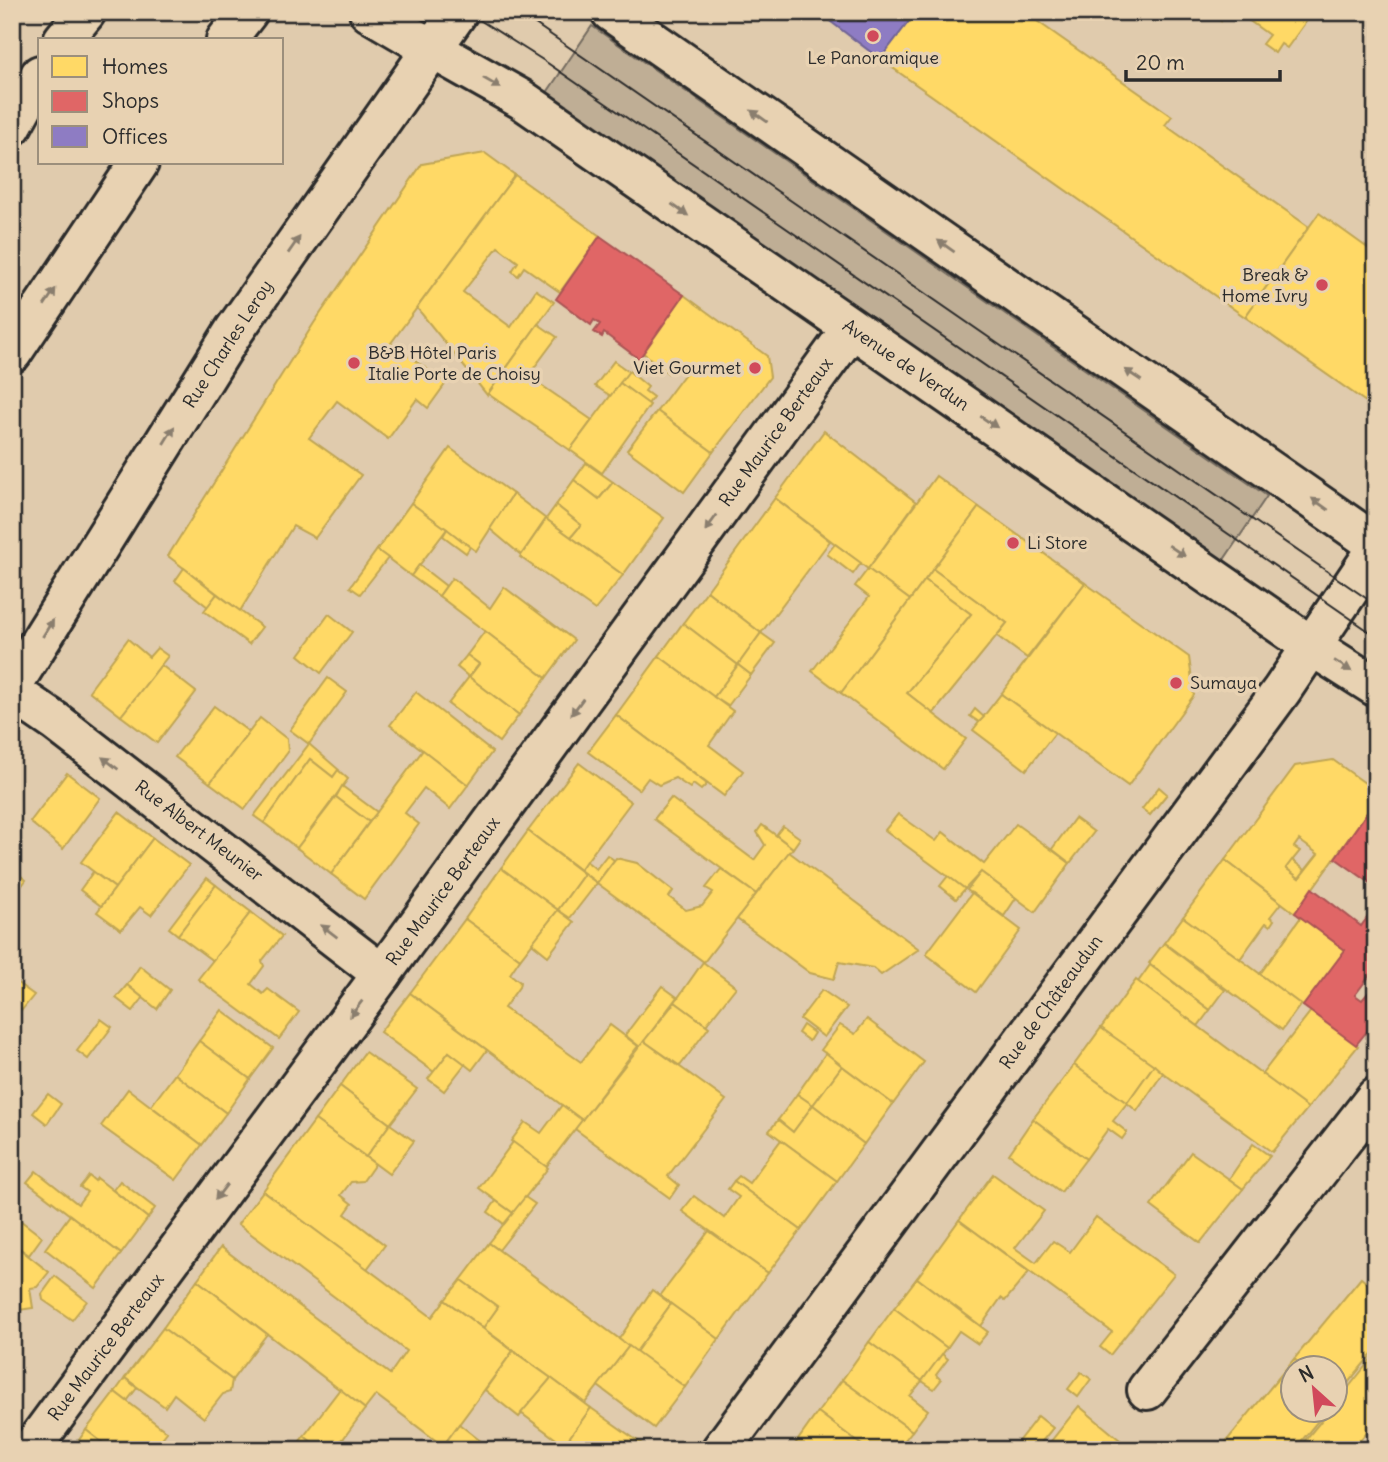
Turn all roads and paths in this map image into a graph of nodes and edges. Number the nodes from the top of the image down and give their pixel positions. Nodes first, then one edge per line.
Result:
1 (86, 12) edge
2 (248, 12) edge
3 (458, 12) edge
4 (611, 12) edge
5 (369, 13) edge
6 (65, 38) edge
7 (228, 38) edge
8 (432, 49) junction
9 (38, 65) edge
10 (38, 79) edge
11 (12, 86) edge
12 (12, 126) edge
13 (138, 164) edge
14 (851, 329) junction
15 (12, 354) edge
16 (1376, 544) edge
17 (1376, 551) edge
18 (1310, 645) junction
19 (12, 686) edge
20 (1376, 687) edge
21 (12, 692) edge
22 (382, 974) junction
23 (1376, 1097) edge
24 (1147, 1390) dead end
25 (26, 1438) edge
26 (721, 1450) edge

1 - 6 main road
2 - 7 main road
3 - 8 main road, Rue Charles Leroy
16 -> 4 main road
5 - 8 main road, Avenue de Verdun
8 -> 14 main road, Avenue de Verdun
19 -> 8 main road, Rue Charles Leroy
9 - 11 main road
10 - 12 main road
15 -> 13 main road
14 -> 18 main road, Avenue de Verdun
14 -> 22 main road, Rue Maurice Berteaux
17 - 18 main road, Rue de Châteaudun
18 -> 20 main road, Avenue de Verdun
18 - 26 main road, Rue de Châteaudun
22 -> 21 main road, Rue Albert Meunier
22 -> 25 main road, Rue Maurice Berteaux
23 - 24 main road

